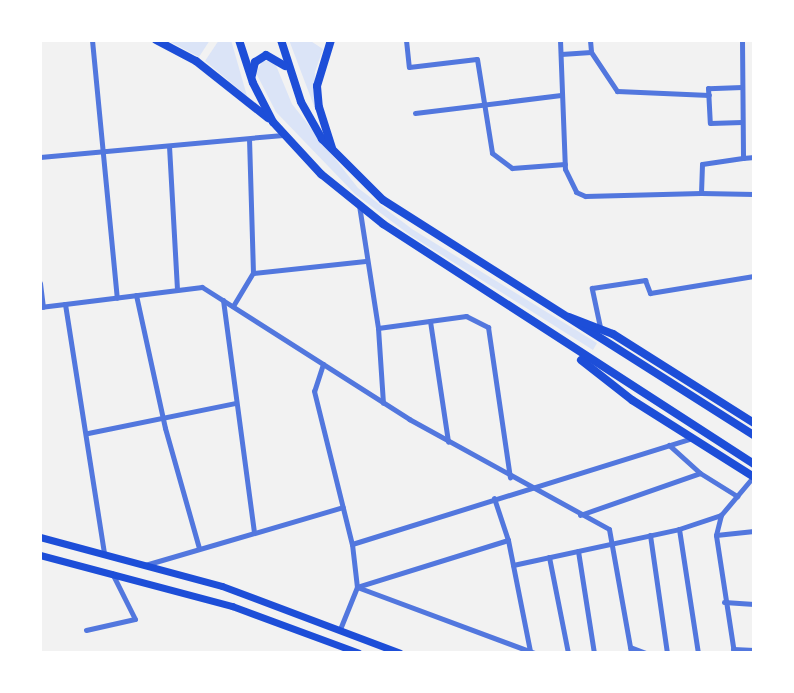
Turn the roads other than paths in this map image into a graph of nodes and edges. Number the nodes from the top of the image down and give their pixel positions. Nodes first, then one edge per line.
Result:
1 (92, 40) edge
2 (156, 40) edge
3 (239, 40) edge
4 (281, 40) edge
5 (331, 40) edge
6 (405, 40) edge
7 (560, 40) edge
8 (590, 40) edge
9 (742, 40) edge
10 (591, 52) junction
11 (561, 54) junction
12 (289, 71) junction
13 (253, 83) junction
14 (742, 87) junction
15 (561, 95) junction
16 (709, 95) junction
17 (485, 104) junction
18 (415, 113) dead end
19 (273, 122) junction
20 (743, 122) junction
21 (283, 135) junction
22 (249, 140) junction
23 (169, 146) junction
24 (103, 151) junction
25 (334, 154) junction
26 (40, 157) edge
27 (754, 157) edge
28 (743, 158) junction
29 (565, 164) junction
30 (701, 193) junction
31 (754, 194) edge
32 (359, 205) junction
33 (365, 261) junction
34 (253, 273) junction
35 (754, 276) edge
36 (40, 283) edge
37 (177, 290) junction
38 (136, 295) junction
39 (117, 298) junction
40 (223, 300) junction
41 (65, 304) junction
42 (233, 306) junction
43 (41, 307) edge
44 (562, 315) junction
45 (430, 321) junction
46 (600, 327) junction
47 (378, 328) junction
48 (566, 346) junction
49 (323, 364) junction
50 (236, 403) junction
51 (383, 403) junction
52 (163, 416) junction
53 (753, 422) edge
54 (88, 433) junction
55 (754, 435) edge
56 (693, 438) junction
57 (448, 442) junction
58 (669, 445) junction
59 (754, 464) edge
60 (700, 473) junction
61 (510, 477) junction
62 (754, 477) edge
63 (527, 487) junction
64 (737, 496) junction
65 (494, 498) junction
66 (343, 507) junction
67 (580, 515) junction
68 (721, 515) junction
69 (679, 529) junction
70 (754, 531) edge
71 (254, 532) junction
72 (650, 535) junction
73 (716, 535) junction
74 (40, 537) edge
75 (508, 540) junction
76 (352, 544) junction
77 (612, 544) junction
78 (199, 548) junction
79 (578, 551) junction
80 (104, 554) junction
81 (40, 555) edge
82 (549, 557) junction
83 (145, 565) junction
84 (513, 565) junction
85 (112, 573) junction
86 (357, 587) junction
87 (724, 602) junction
88 (754, 604) edge
89 (340, 629) junction
90 (86, 630) dead end
91 (631, 650) edge
92 (754, 650) edge
93 (734, 651) edge
94 (532, 652) edge
95 (359, 653) edge
96 (400, 653) edge
97 (568, 653) edge
98 (593, 653) edge
99 (646, 653) edge
100 (667, 653) edge
101 (698, 653) edge

1 - 24 street
2 - 19 main road
3 - 13 main road
4 - 12 main road
5 - 25 main road
6 - 17 street
7 - 11 street
8 - 10 street
9 - 14 street
10 - 11 street
10 - 16 street
11 - 15 street
12 - 13 main road
12 - 25 main road
13 - 19 main road
14 - 16 street
14 - 20 street
15 - 17 street
15 - 29 street
16 - 20 street
17 - 18 street
17 - 29 street
19 - 21 main road
20 - 28 street
21 - 22 street
21 - 32 main road
22 - 23 street
22 - 34 street
23 - 24 street
23 - 37 street
24 - 26 street
24 - 39 street
25 - 44 main road
27 - 28 street
28 - 30 street
29 - 30 street
30 - 31 street
32 - 33 street
32 - 48 main road
33 - 34 street
33 - 47 street
34 - 42 street
35 - 46 street
36 - 43 street
37 - 38 street
37 - 40 street
38 - 39 street
38 - 52 street
39 - 41 street
40 - 42 street
40 - 50 street
41 - 43 street
41 - 54 street
42 - 49 street
44 - 46 main road
44 - 55 main road
45 - 47 street
45 - 57 street
45 - 61 street
46 - 53 main road
47 - 51 street
48 - 56 main road
48 - 59 main road
49 - 51 street
49 - 66 street
50 - 52 street
50 - 71 street
51 - 57 street
52 - 54 street
52 - 78 street
54 - 80 street
56 - 58 street
56 - 62 main road
57 - 61 street
58 - 60 street
58 - 63 street
60 - 64 street
60 - 67 street
61 - 63 street
62 - 64 street
63 - 65 street
63 - 67 street
64 - 68 street
65 - 75 street
65 - 76 street
66 - 71 street
66 - 76 street
67 - 77 street
68 - 69 street
68 - 73 street
69 - 72 street
69 - 101 street
70 - 73 street
71 - 78 street
72 - 77 street
72 - 100 street
73 - 87 street
74 - 80 main road
75 - 84 street
75 - 86 street
76 - 86 street
77 - 79 street
77 - 91 street
78 - 83 street
79 - 82 street
79 - 98 street
80 - 83 main road
81 - 85 main road
82 - 84 street
82 - 97 street
83 - 89 main road
84 - 94 street
85 - 90 street
85 - 95 main road
86 - 89 street
86 - 94 street
87 - 88 street
87 - 93 street
89 - 96 main road
91 - 99 street
92 - 93 street

